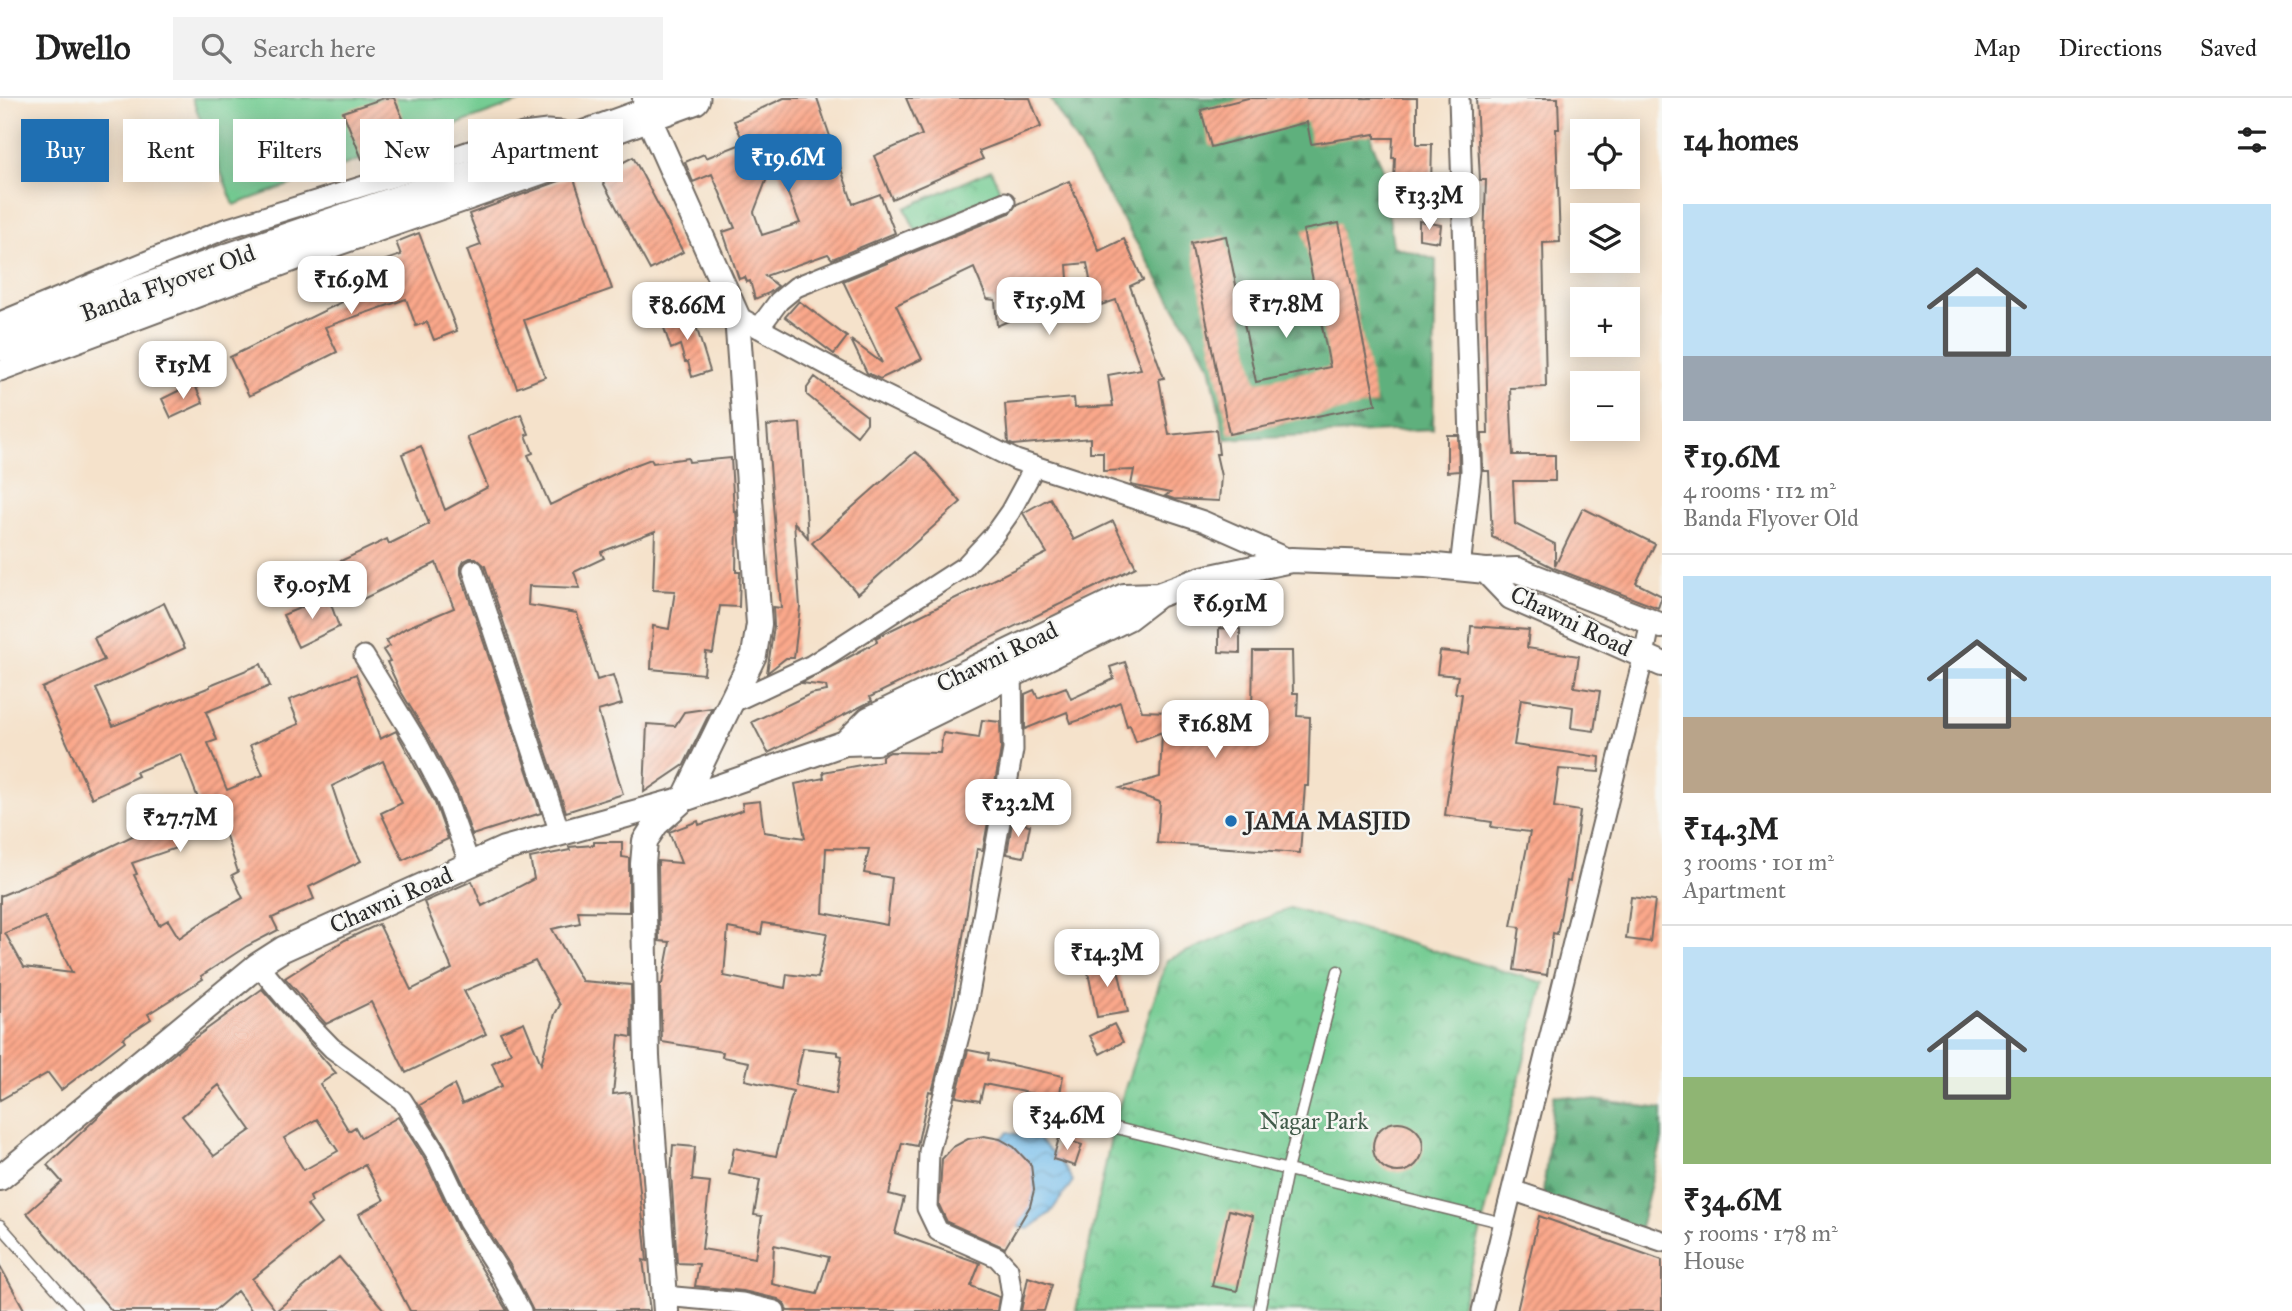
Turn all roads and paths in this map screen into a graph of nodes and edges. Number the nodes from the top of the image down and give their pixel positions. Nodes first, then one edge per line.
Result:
1 (692, 98) edge
2 (1459, 98) edge
3 (646, 106) edge
4 (620, 119) edge
5 (468, 152) edge
6 (468, 179) edge
7 (519, 182) edge
8 (1005, 202) dead end
9 (737, 316) junction
10 (0, 322) edge
11 (759, 328) junction
12 (0, 344) edge
13 (0, 371) edge
14 (1035, 466) junction
15 (1291, 560) junction
16 (1460, 568) junction
17 (473, 570) dead end
18 (1486, 571) junction
19 (1158, 594) junction
20 (1656, 623) edge
21 (1011, 650) junction
22 (364, 656) dead end
23 (1653, 659) edge
24 (1012, 676) junction
25 (731, 703) junction
26 (845, 743) junction
27 (684, 799) junction
28 (560, 834) junction
29 (470, 865) junction
30 (258, 965) junction
31 (1338, 971) dead end
32 (1092, 1122) dead end
33 (1287, 1170) junction
34 (0, 1178) edge
35 (1512, 1190) junction
36 (1504, 1223) junction
37 (0, 1225) edge
38 (1662, 1241) edge
39 (665, 1304) edge
40 (76, 1311) edge
41 (521, 1311) edge
42 (775, 1311) edge
43 (1009, 1311) edge
44 (1259, 1311) edge
45 (1482, 1311) edge

1 - 3 highway, Banda Flyover Old
2 - 16 street
3 - 4 highway, Banda Flyover Old
3 - 9 street
5 - 10 street
6 - 12 highway, Banda Flyover Old
7 - 13 street
8 - 11 street
9 - 11 street
9 - 25 street
11 - 14 street
14 - 15 street
14 - 25 street
15 - 16 street, Chawni Road
15 - 19 street, Chawni Road
16 - 18 street, Chawni Road
17 - 28 street
18 - 20 street, Chawni Road
18 - 23 street, Chawni Road
19 - 21 street, Chawni Road
19 - 24 street, Chawni Road
20 - 23 street
21 - 24 street
21 - 26 street, Chawni Road
22 - 29 street
23 - 35 street
24 - 26 street, Chawni Road
24 - 43 street
25 - 27 street
26 - 27 street, Chawni Road
27 - 28 street, Chawni Road
27 - 39 street
28 - 29 street, Chawni Road
29 - 30 street, Chawni Road
30 - 34 street, Chawni Road
30 - 41 street
31 - 33 lane
32 - 33 lane
33 - 36 lane
33 - 44 lane
35 - 36 street
35 - 38 street
36 - 45 street
37 - 40 lane
39 - 42 street

